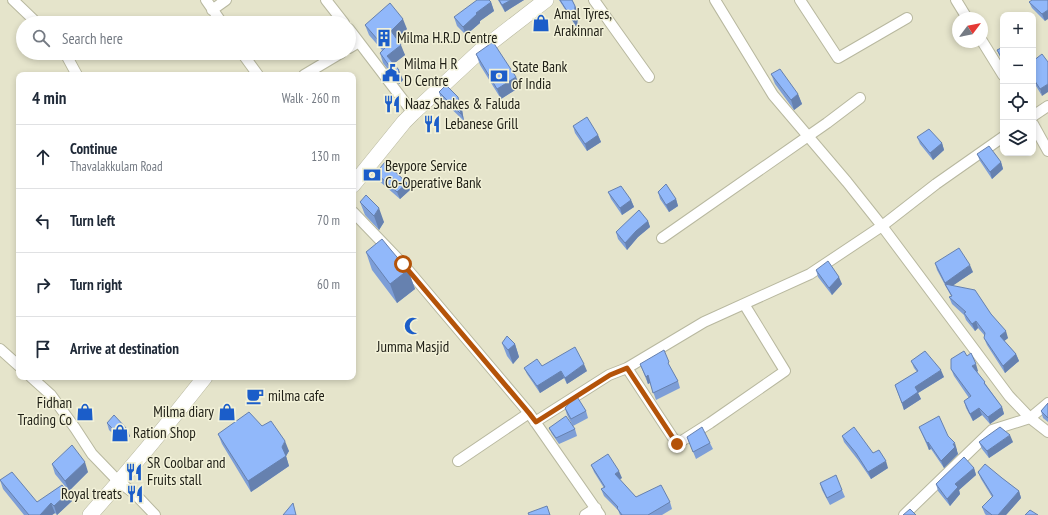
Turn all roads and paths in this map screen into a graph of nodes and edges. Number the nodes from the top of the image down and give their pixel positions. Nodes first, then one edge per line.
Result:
1 (13, 0) edge
2 (206, 0) edge
3 (226, 0) edge
4 (326, 0) edge
5 (546, 0) edge
6 (594, 0) edge
7 (715, 0) edge
8 (800, 0) edge
9 (956, 0) edge
10 (212, 10) junction
11 (963, 12) edge
12 (30, 16) edge
13 (217, 16) edge
14 (339, 16) edge
15 (907, 18) dead end
16 (356, 38) edge
17 (359, 42) junction
18 (356, 44) edge
19 (986, 48) edge
20 (69, 60) edge
21 (247, 60) edge
22 (329, 60) edge
23 (1000, 70) edge
24 (76, 72) edge
25 (256, 72) edge
26 (309, 72) edge
27 (649, 77) dead end
28 (860, 98) dead end
29 (1048, 106) edge
30 (413, 113) junction
31 (1036, 114) edge
32 (1036, 129) edge
33 (808, 136) junction
34 (1000, 139) edge
35 (1048, 151) edge
36 (356, 181) edge
37 (356, 215) edge
38 (882, 226) junction
39 (662, 238) dead end
40 (744, 304) junction
41 (0, 349) edge
42 (16, 363) edge
43 (627, 368) junction
44 (34, 380) edge
45 (203, 380) edge
46 (1048, 402) edge
47 (529, 413) junction
48 (1030, 418) junction
49 (536, 422) junction
50 (1048, 432) edge
51 (458, 462) dead end
52 (119, 482) junction
53 (598, 512) edge
54 (90, 515) edge
55 (155, 515) edge
56 (585, 515) edge
57 (904, 515) edge

1 - 12 street
2 - 10 street
3 - 10 street
4 - 14 street
5 - 30 main road
6 - 27 street
7 - 33 street
8 - 15 street
9 - 11 street
10 - 13 street
16 - 17 street
17 - 18 street
17 - 30 street
19 - 23 street
20 - 24 street
21 - 25 street
22 - 26 street
28 - 33 street
29 - 31 street
30 - 36 main road
32 - 35 street
33 - 38 street
33 - 39 street
34 - 38 street
37 - 47 street
38 - 40 street
38 - 48 street
40 - 43 street
40 - 43 street
41 - 42 street
43 - 49 street
44 - 52 street
45 - 52 main road
46 - 48 street
47 - 49 street
47 - 51 street
48 - 50 street
48 - 57 street
49 - 53 street
52 - 54 main road
52 - 55 street
53 - 56 street

